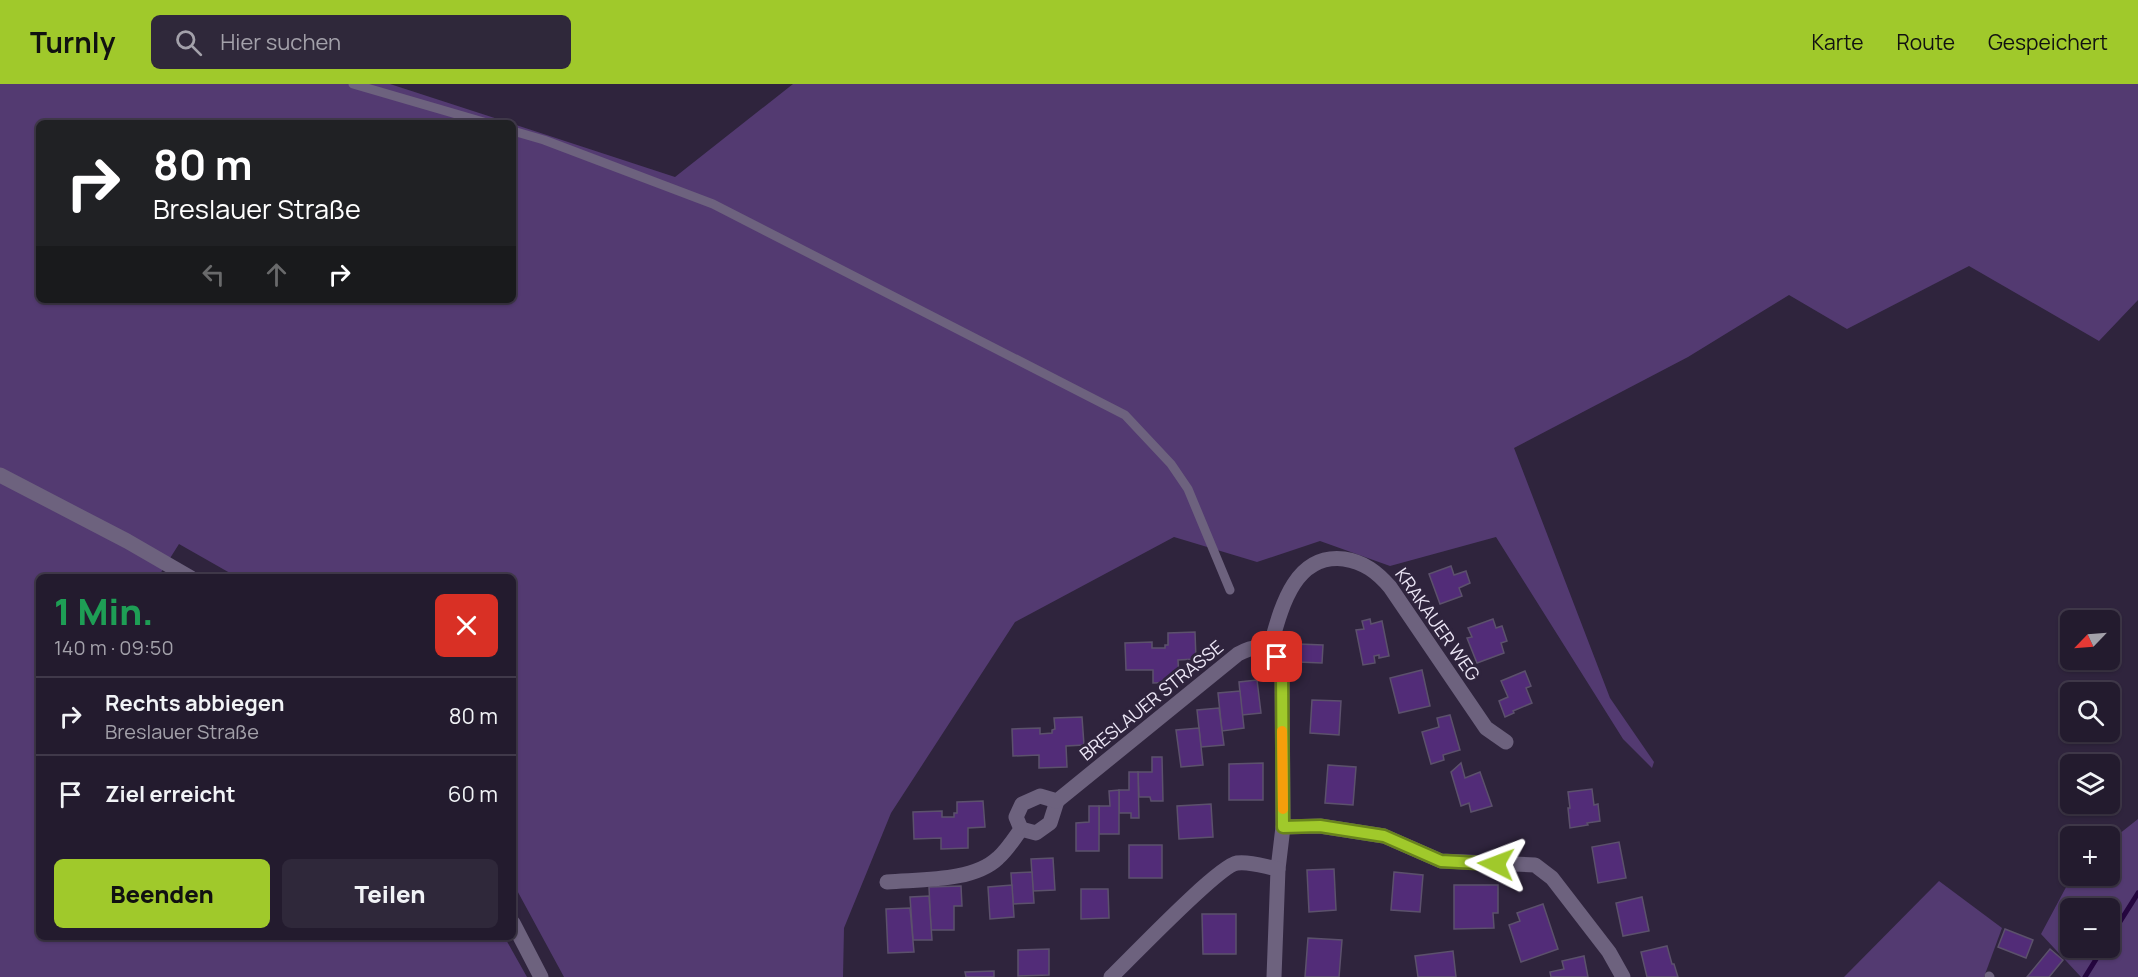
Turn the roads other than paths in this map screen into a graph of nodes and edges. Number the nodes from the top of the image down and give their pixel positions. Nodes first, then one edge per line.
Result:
1 (353, 84) edge
2 (477, 120) edge
3 (516, 132) edge
4 (0, 475) edge
5 (184, 574) edge
6 (1230, 590) dead end
7 (1269, 651) junction
8 (1506, 742) dead end
9 (1057, 801) junction
10 (1283, 827) junction
11 (1022, 829) junction
12 (1278, 869) junction
13 (887, 882) dead end
14 (516, 929) edge
15 (541, 977) edge
16 (1111, 977) edge
17 (1274, 977) edge
18 (1623, 977) edge

1 - 2 lane
3 - 6 lane
4 - 5 street
7 - 8 street, KRAKAUER WEG
7 - 9 street, BRESLAUER STRASSE
7 - 10 street
9 - 11 street, BRESLAUER STRASSE
9 - 11 street
10 - 12 street
10 - 18 street
11 - 13 street
12 - 16 street
12 - 17 street
14 - 15 street

